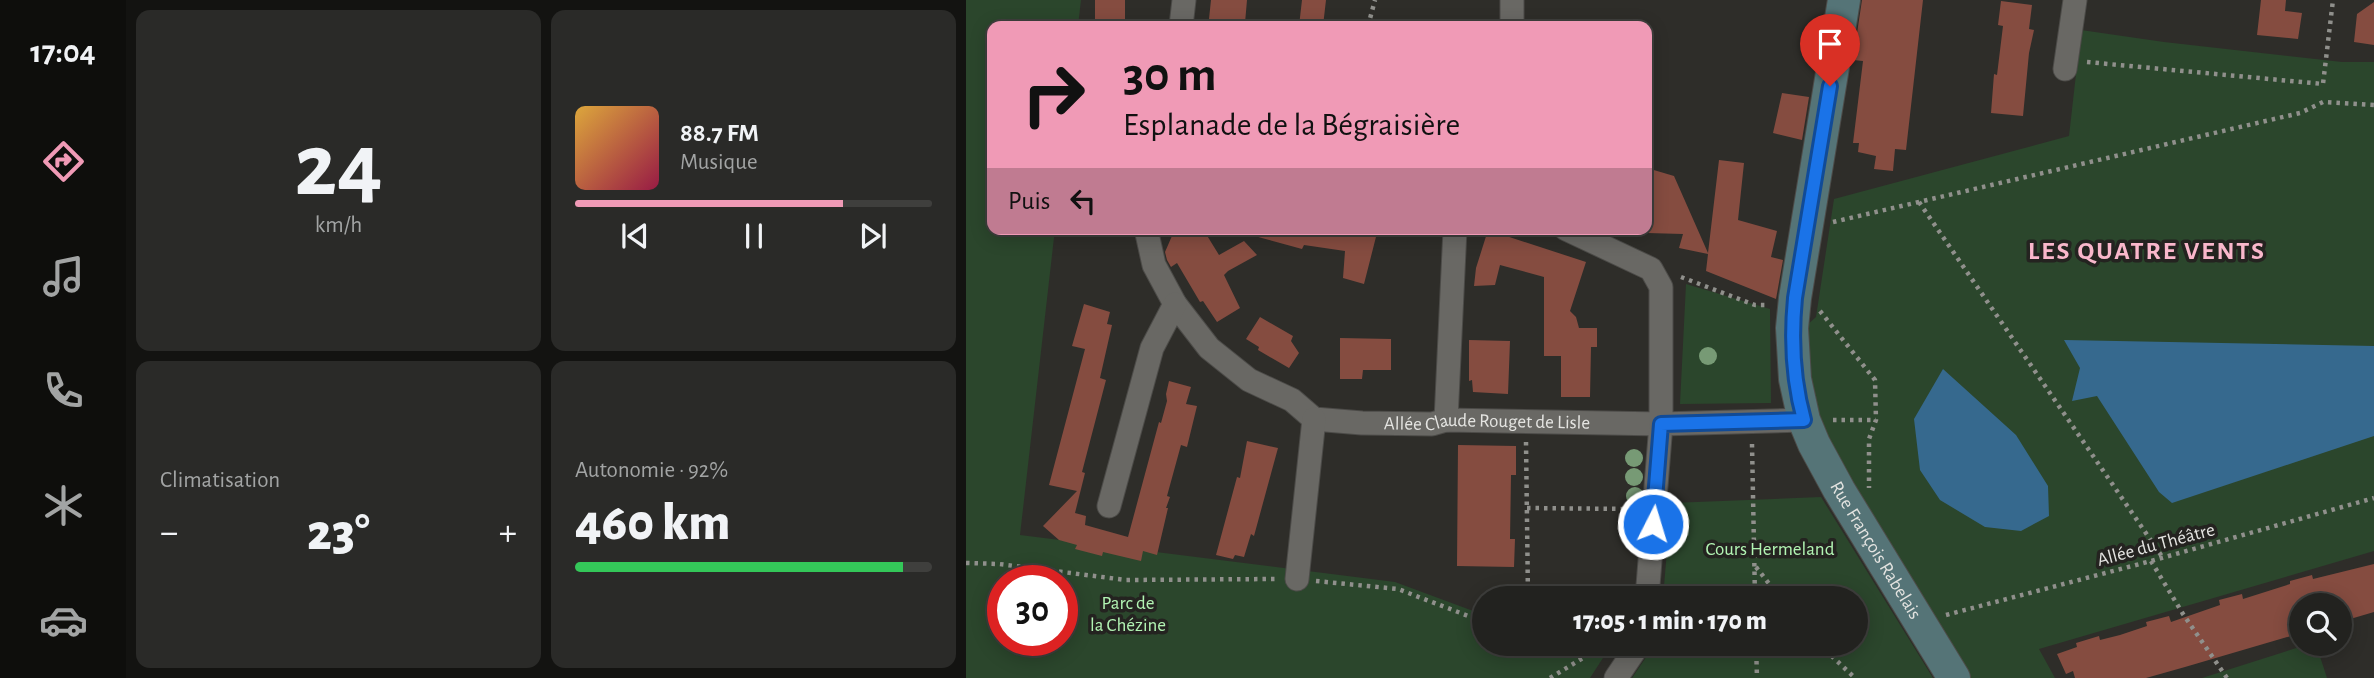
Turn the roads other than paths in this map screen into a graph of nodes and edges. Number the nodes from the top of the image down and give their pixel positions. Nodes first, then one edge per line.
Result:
1 (1184, 0) edge
2 (1512, 0) edge
3 (1844, 0) edge
4 (2075, 0) edge
5 (1182, 21) edge
6 (1511, 21) edge
7 (2065, 64) road end
8 (1147, 235) edge
9 (1455, 235) edge
10 (1578, 235) edge
11 (1175, 304) junction
12 (1314, 419) junction
13 (1446, 420) junction
14 (1804, 420) junction
15 (1661, 424) junction
16 (1110, 506) dead end
17 (1297, 579) road end
18 (1648, 586) edge
19 (1631, 656) edge
20 (1616, 678) edge
21 (1954, 678) edge

1 - 5 street
2 - 6 street
3 - 14 street, Rue François Rabelais
4 - 7 street
8 - 11 street
9 - 13 street
10 - 15 street
11 - 12 street
11 - 16 street
12 - 13 street, Allée Claude Rouget de Lisle
12 - 17 street
13 - 15 street, Allée Claude Rouget de Lisle
14 - 15 street, Allée Claude Rouget de Lisle
14 - 21 street, Rue François Rabelais
15 - 18 street
19 - 20 street

